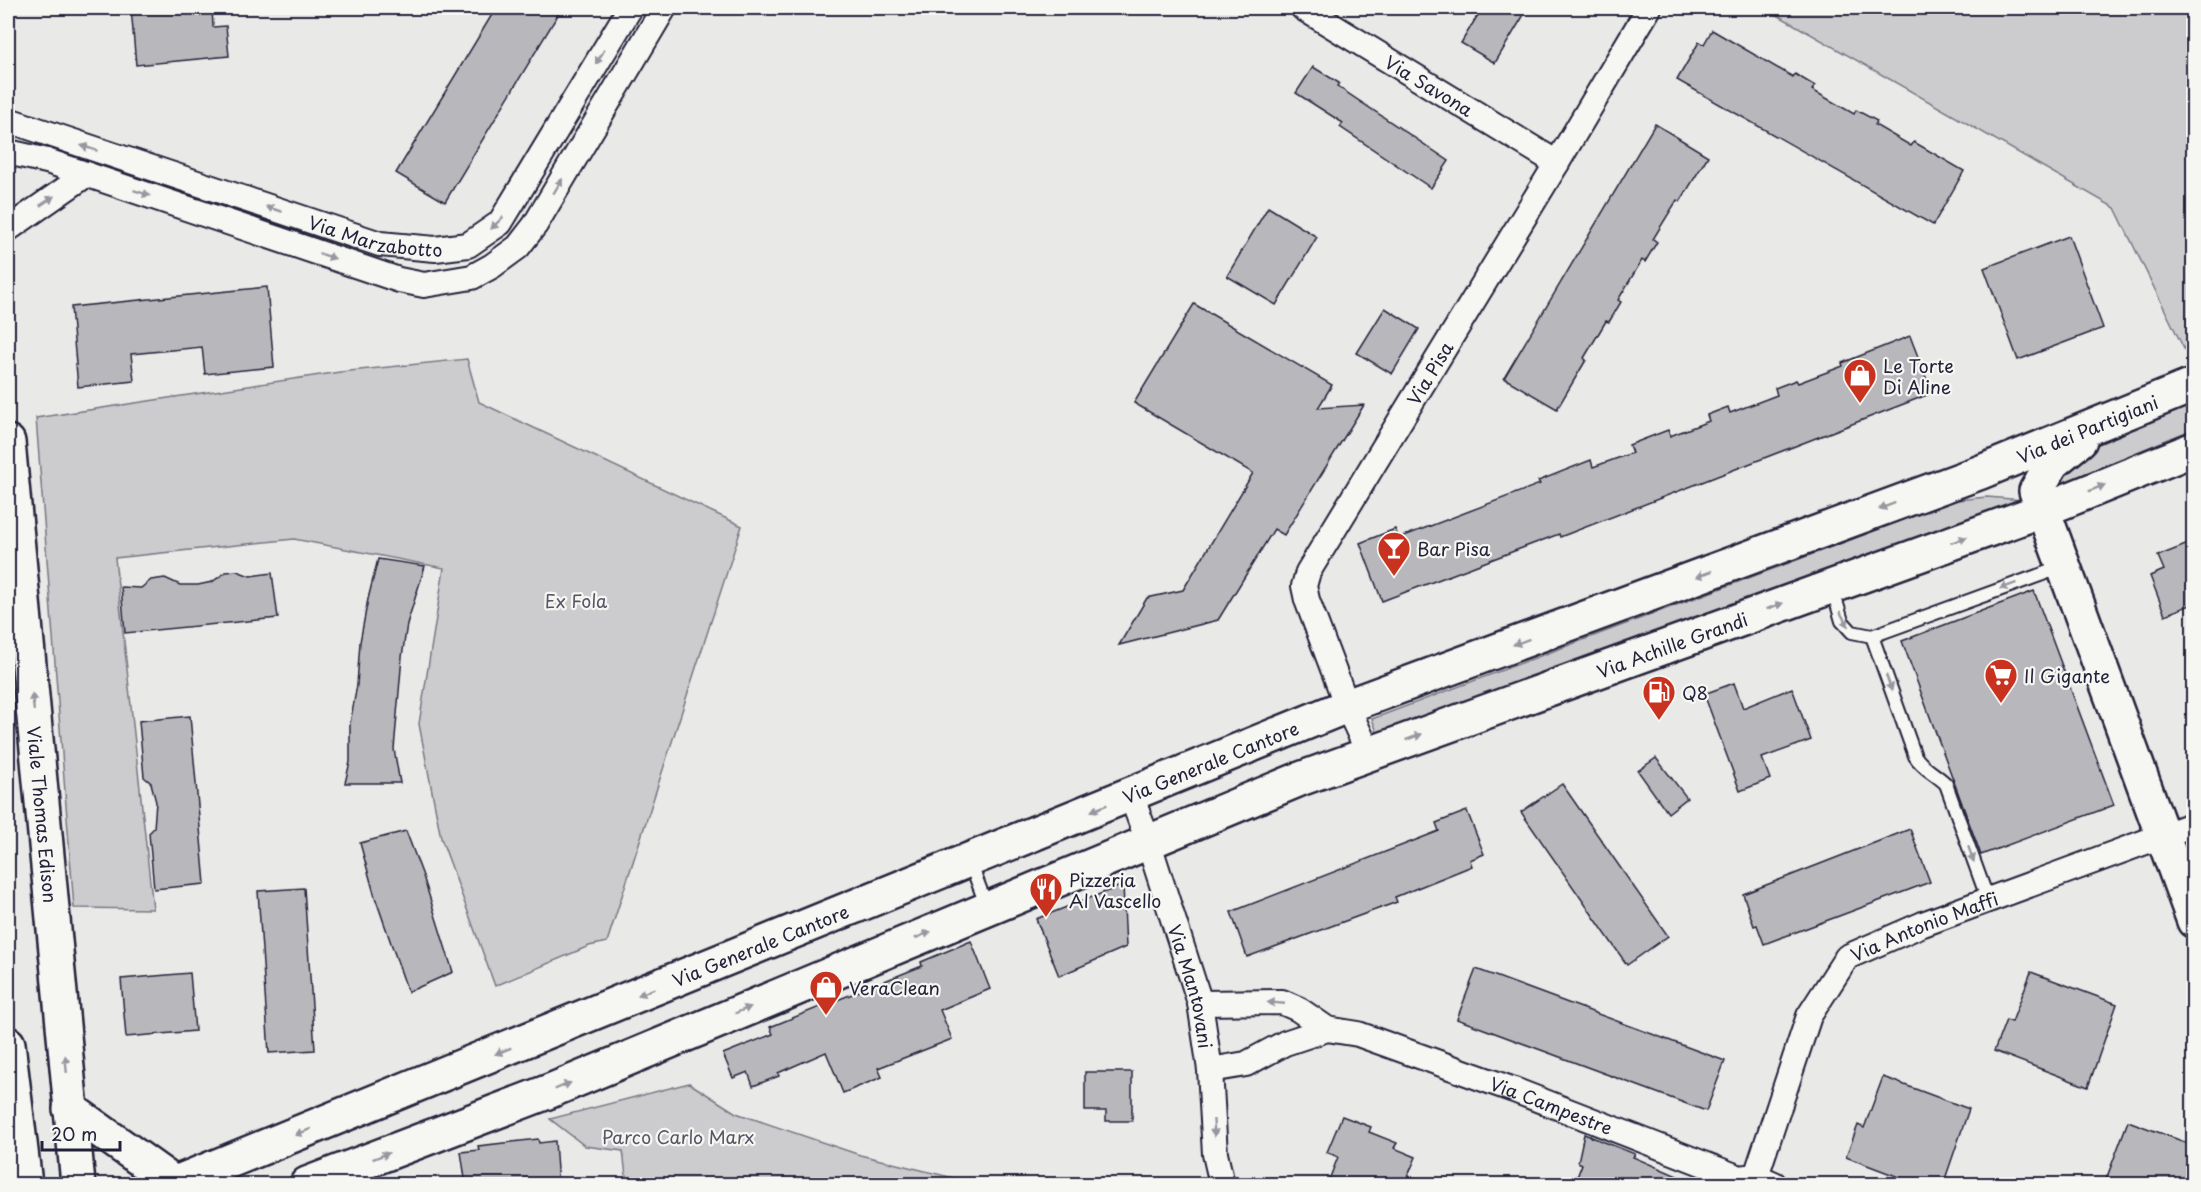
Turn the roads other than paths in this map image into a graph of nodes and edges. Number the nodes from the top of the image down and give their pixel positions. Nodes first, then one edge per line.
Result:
1 (630, 8) edge
2 (664, 8) edge
3 (1303, 8) edge
4 (1649, 8) edge
5 (8, 120) edge
6 (8, 152) edge
7 (1557, 163) junction
8 (87, 174) junction
9 (8, 229) edge
10 (2193, 385) edge
11 (2100, 424) junction
12 (8, 442) edge
13 (2193, 448) edge
14 (1981, 472) junction
15 (2040, 501) junction
16 (2063, 566) junction
17 (1831, 586) junction
18 (1872, 636) junction
19 (1347, 706) junction
20 (1369, 754) junction
21 (1131, 795) junction
22 (2193, 824) edge
23 (2163, 836) junction
24 (1148, 841) junction
25 (969, 861) junction
26 (1988, 900) junction
27 (988, 908) junction
28 (2193, 921) edge
29 (1200, 1002) junction
30 (1327, 1029) junction
31 (8, 1044) edge
32 (1210, 1070) junction
33 (70, 1109) junction
34 (1765, 1180) edge
35 (174, 1184) edge
36 (25, 1185) edge
37 (78, 1185) edge
38 (307, 1185) edge
39 (1222, 1185) edge

1 -> 5 street, Via Marzabotto
8 -> 2 street, Via Marzabotto
3 - 7 street, Via Savona
4 - 7 street, Via Pisa
6 - 8 street, Via Marzabotto
7 - 19 street, Via Pisa
9 -> 8 street
10 - 11 street, Via dei Partigiani
11 - 14 street, Via dei Partigiani
11 - 15 street
33 -> 12 street, Viale Thomas Edison
15 -> 13 street
14 - 15 street
14 -> 19 street
15 - 16 street
17 -> 15 street, Via Achille Grandi
16 -> 18 lane
16 - 23 street
17 -> 18 lane
20 -> 17 street, Via Achille Grandi
18 -> 26 lane
19 - 20 street, Via Pisa
19 - 21 street, Via Generale Cantore
20 - 24 street, Via Achille Grandi
21 - 24 street, Via Mantovani
21 -> 25 street, Via Generale Cantore
22 - 23 street, Via Antonio Maffi
23 - 26 street, Via Antonio Maffi
23 - 28 street
24 - 27 street
24 - 29 street, Via Mantovani
25 - 27 lane
25 -> 35 street, Via Generale Cantore
26 - 34 street, Via Antonio Maffi
38 -> 27 street
30 -> 29 street, Via Campestre
29 - 32 street, Via Mantovani
30 - 32 street, Via Campestre
30 - 34 street, Via Campestre
31 - 36 street
32 -> 39 street, Via Mantovani
33 - 35 street
33 - 37 street, Viale Thomas Edison

